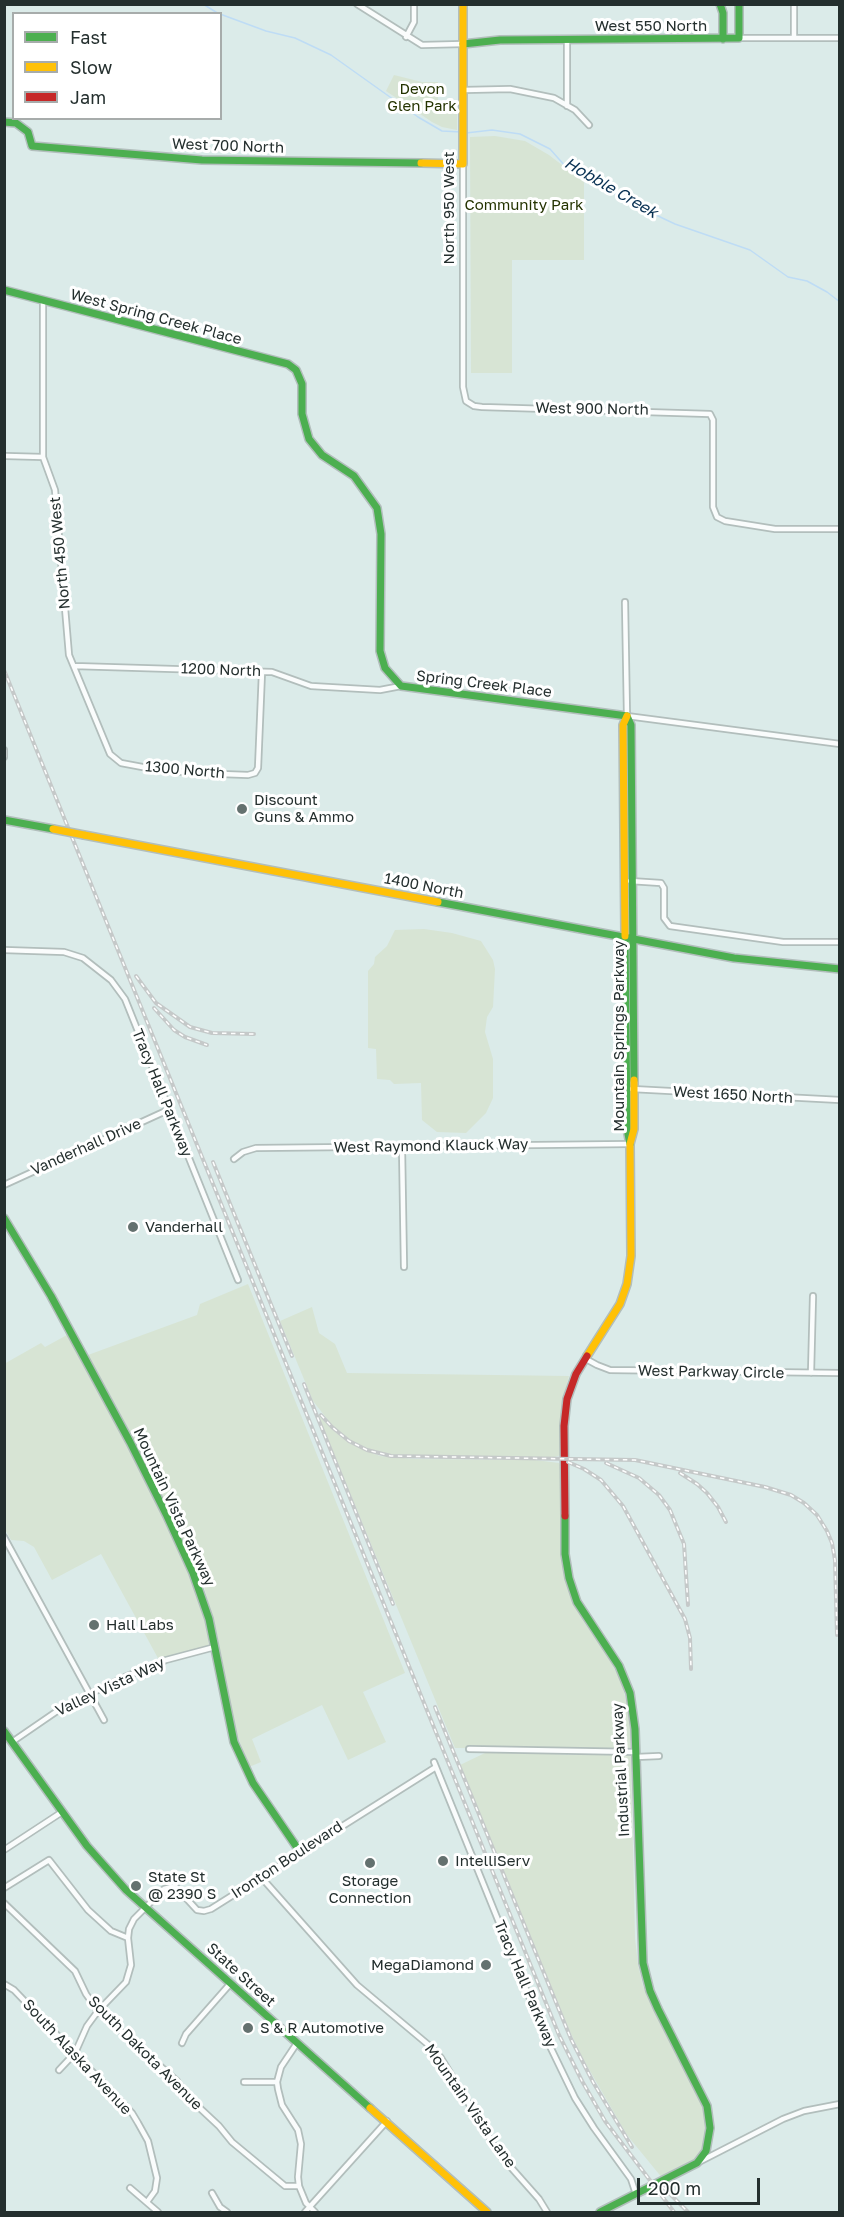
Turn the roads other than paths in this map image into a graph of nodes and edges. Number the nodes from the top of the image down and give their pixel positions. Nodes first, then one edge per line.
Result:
1 (414, 4) edge
2 (463, 4) edge
3 (720, 4) edge
4 (739, 4) edge
5 (794, 4) edge
6 (358, 5) edge
7 (406, 37) junction
8 (739, 38) junction
9 (794, 38) junction
10 (840, 38) edge
11 (723, 39) junction
12 (567, 40) junction
13 (463, 44) junction
14 (464, 90) junction
15 (567, 106) junction
16 (4, 122) edge
17 (590, 125) dead end
18 (463, 164) junction
19 (4, 290) edge
20 (44, 301) junction
21 (299, 374) joint
22 (474, 406) joint
23 (6, 456) edge
24 (44, 457) junction
25 (840, 529) edge
26 (625, 602) dead end
27 (74, 666) junction
28 (262, 672) junction
29 (401, 686) junction
30 (627, 716) junction
31 (840, 744) edge
32 (4, 750) edge
33 (4, 757) edge
34 (115, 760) joint
35 (4, 819) edge
36 (629, 881) junction
37 (629, 939) junction
38 (840, 942) edge
39 (4, 950) edge
40 (840, 969) edge
41 (630, 1089) junction
42 (840, 1100) edge
43 (168, 1110) junction
44 (630, 1144) junction
45 (402, 1147) junction
46 (234, 1159) dead end
47 (4, 1185) edge
48 (4, 1218) edge
49 (404, 1267) dead end
50 (238, 1280) dead end
51 (813, 1296) dead end
52 (586, 1359) junction
53 (811, 1373) junction
54 (840, 1373) edge
55 (4, 1537) edge
56 (215, 1647) junction
57 (89, 1694) junction
58 (104, 1720) dead end
59 (4, 1731) edge
60 (12, 1742) junction
61 (469, 1749) dead end
62 (636, 1754) junction
63 (659, 1756) dead end
64 (435, 1764) joint
65 (62, 1812) junction
66 (4, 1850) edge
67 (300, 1852) junction
68 (261, 1877) junction
69 (4, 1888) edge
70 (4, 1903) edge
71 (145, 1907) junction
72 (128, 1938) junction
73 (4, 1984) edge
74 (230, 1984) junction
75 (98, 2011) junction
76 (182, 2043) dead end
77 (297, 2043) junction
78 (75, 2053) junction
79 (59, 2070) dead end
80 (244, 2082) dead end
81 (277, 2082) junction
82 (840, 2104) edge
83 (387, 2121) junction
84 (695, 2164) junction
85 (299, 2186) junction
86 (130, 2188) dead end
87 (212, 2193) dead end
88 (636, 2194) junction
89 (147, 2202) junction
90 (310, 2207) junction
91 (159, 2212) edge
92 (226, 2212) edge
93 (305, 2212) edge
94 (315, 2212) edge
95 (487, 2212) edge
96 (547, 2212) edge
97 (600, 2212) edge

1 - 7 street
2 - 13 street, North 950 West
3 - 11 street
4 - 8 street
5 - 9 street
6 - 7 street
7 - 13 street
8 - 9 street, West 550 North
8 - 11 street, West 550 North
9 - 10 street, West 550 North
11 - 12 street, West 550 North
12 - 13 street, West 550 North
12 - 15 street
13 - 14 street, North 950 West
14 - 15 street
14 - 18 street, North 950 West
15 - 17 street
16 - 18 street, West 700 North
18 - 22 street, North 950 West
19 - 20 street, West Spring Creek Place
20 - 21 street, West Spring Creek Place
20 - 24 street, North 450 West
21 - 29 street, Spring Creek Place
22 - 25 street, West 900 North
23 - 24 street
24 - 27 street, North 450 West
26 - 30 street, Mountain Springs Parkway
27 - 28 street, 1200 North
27 - 34 street, North 450 West
28 - 29 street, 1200 North
28 - 34 street, 1300 North
29 - 30 street, Spring Creek Place
30 - 31 street, Spring Creek Place
30 - 36 street, Mountain Springs Parkway
32 - 33 street
35 - 37 street, 1400 North, bridge
36 - 37 street, Mountain Springs Parkway
36 - 38 street
37 - 40 street, 1400 North
37 - 41 street, Mountain Springs Parkway
39 - 43 street, Tracy Hall Parkway
41 - 42 street, West 1650 North
41 - 44 street, Mountain Springs Parkway
43 - 47 street, Vanderhall Drive
43 - 50 street, Tracy Hall Parkway
44 - 45 street, West Raymond Klauck Way
44 - 52 street, Mountain Springs Parkway
45 - 46 street, West Raymond Klauck Way
45 - 49 street
48 - 56 street, Mountain Vista Parkway
51 - 53 street
52 - 53 street, West Parkway Circle
52 - 62 street, Industrial Parkway
53 - 54 street, West Parkway Circle
55 - 57 street
56 - 57 street, Valley Vista Way
56 - 67 street, Mountain Vista Parkway
57 - 58 street
57 - 60 street, Valley Vista Way
59 - 60 street, State Street
60 - 65 street, State Street
61 - 62 street
62 - 63 street
62 - 84 street, Industrial Parkway
64 - 67 street, Ironton Boulevard
64 - 88 street, Tracy Hall Parkway
65 - 66 street
65 - 71 street, State Street
67 - 68 street, Ironton Boulevard
68 - 71 street, Ironton Boulevard
68 - 96 street, Mountain Vista Lane
69 - 72 street
70 - 75 street, South Dakota Avenue
71 - 72 street
71 - 74 street, State Street
72 - 75 street
73 - 78 street, South Alaska Avenue
74 - 76 street
74 - 77 street, State Street
75 - 78 street
75 - 85 street, South Dakota Avenue
77 - 81 street
77 - 83 street, State Street
78 - 79 street
78 - 89 street, South Alaska Avenue
80 - 81 street
81 - 85 street
82 - 84 street
83 - 90 street
83 - 95 street, State Street
84 - 88 street
85 - 90 street
86 - 89 street
87 - 92 street
88 - 97 street
89 - 91 street
90 - 93 street
90 - 94 street

